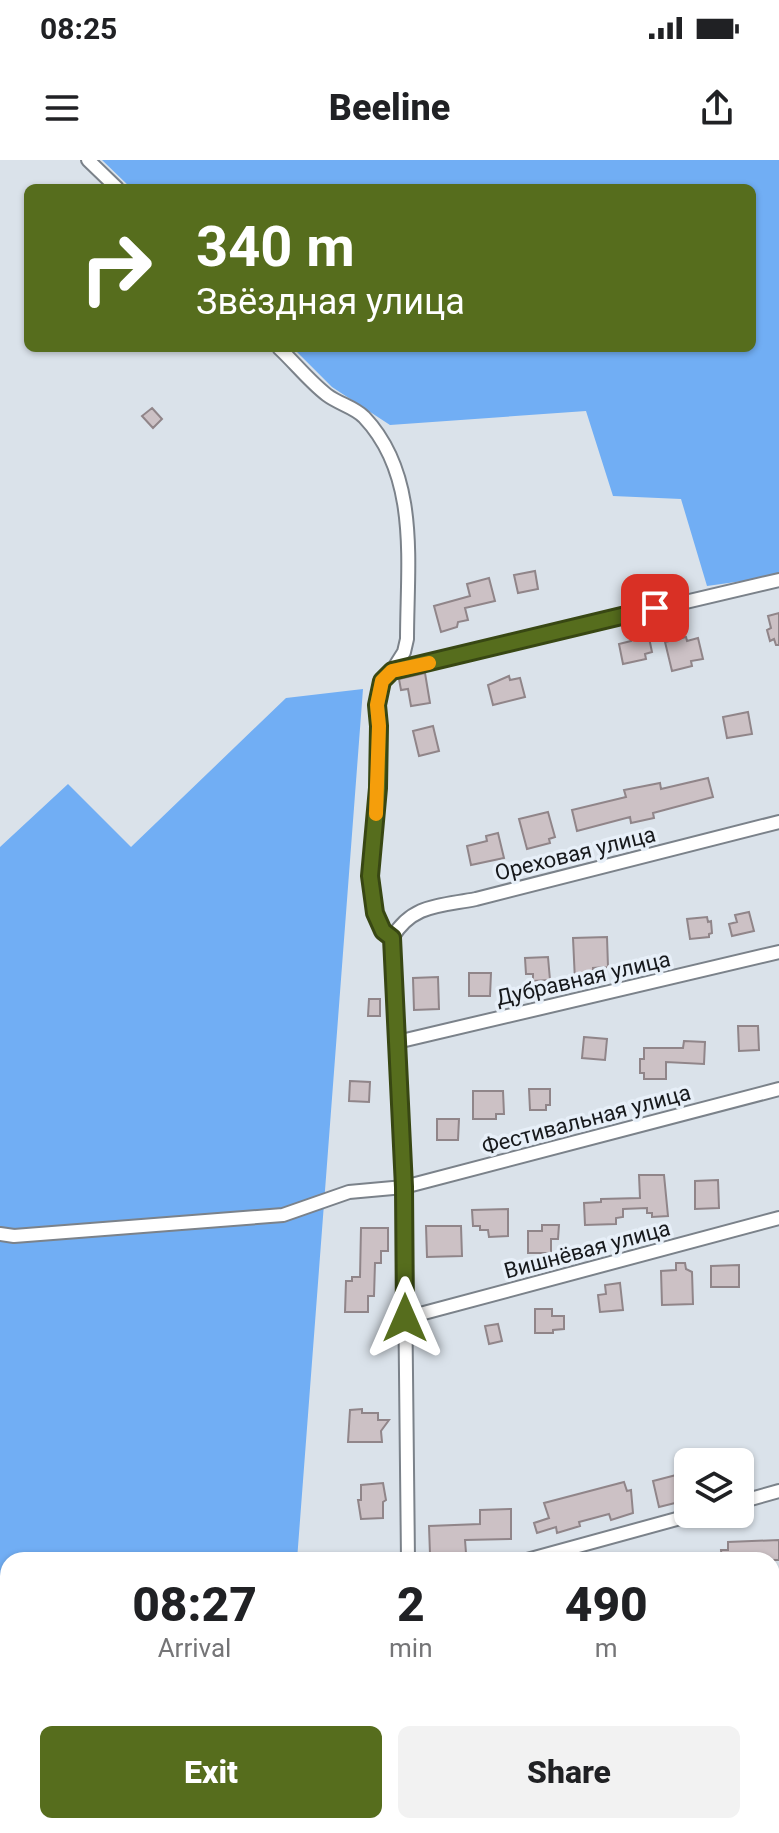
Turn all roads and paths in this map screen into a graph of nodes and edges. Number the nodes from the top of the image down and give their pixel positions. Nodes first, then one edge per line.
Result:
1 (88, 160) edge
2 (113, 184) edge
3 (283, 352) edge
4 (779, 580) edge
5 (395, 671) junction
6 (779, 822) edge
7 (392, 938) junction
8 (779, 952) edge
9 (397, 1042) junction
10 (779, 1089) edge
11 (404, 1187) junction
12 (779, 1218) edge
13 (0, 1234) edge
14 (405, 1318) junction
15 (779, 1491) edge
16 (754, 1498) edge
17 (674, 1520) edge
18 (408, 1552) edge
19 (556, 1552) edge

1 - 2 street
3 - 5 street
4 - 5 street
5 - 7 street
6 - 7 street, Ореховая улица
7 - 9 street
8 - 9 street, Дубравная улица
9 - 11 street
10 - 11 street, Фестивальная улица
11 - 13 street, Фестивальная улица
11 - 14 street
12 - 14 street, Вишнёвая улица
14 - 18 street
15 - 16 street
17 - 19 street

